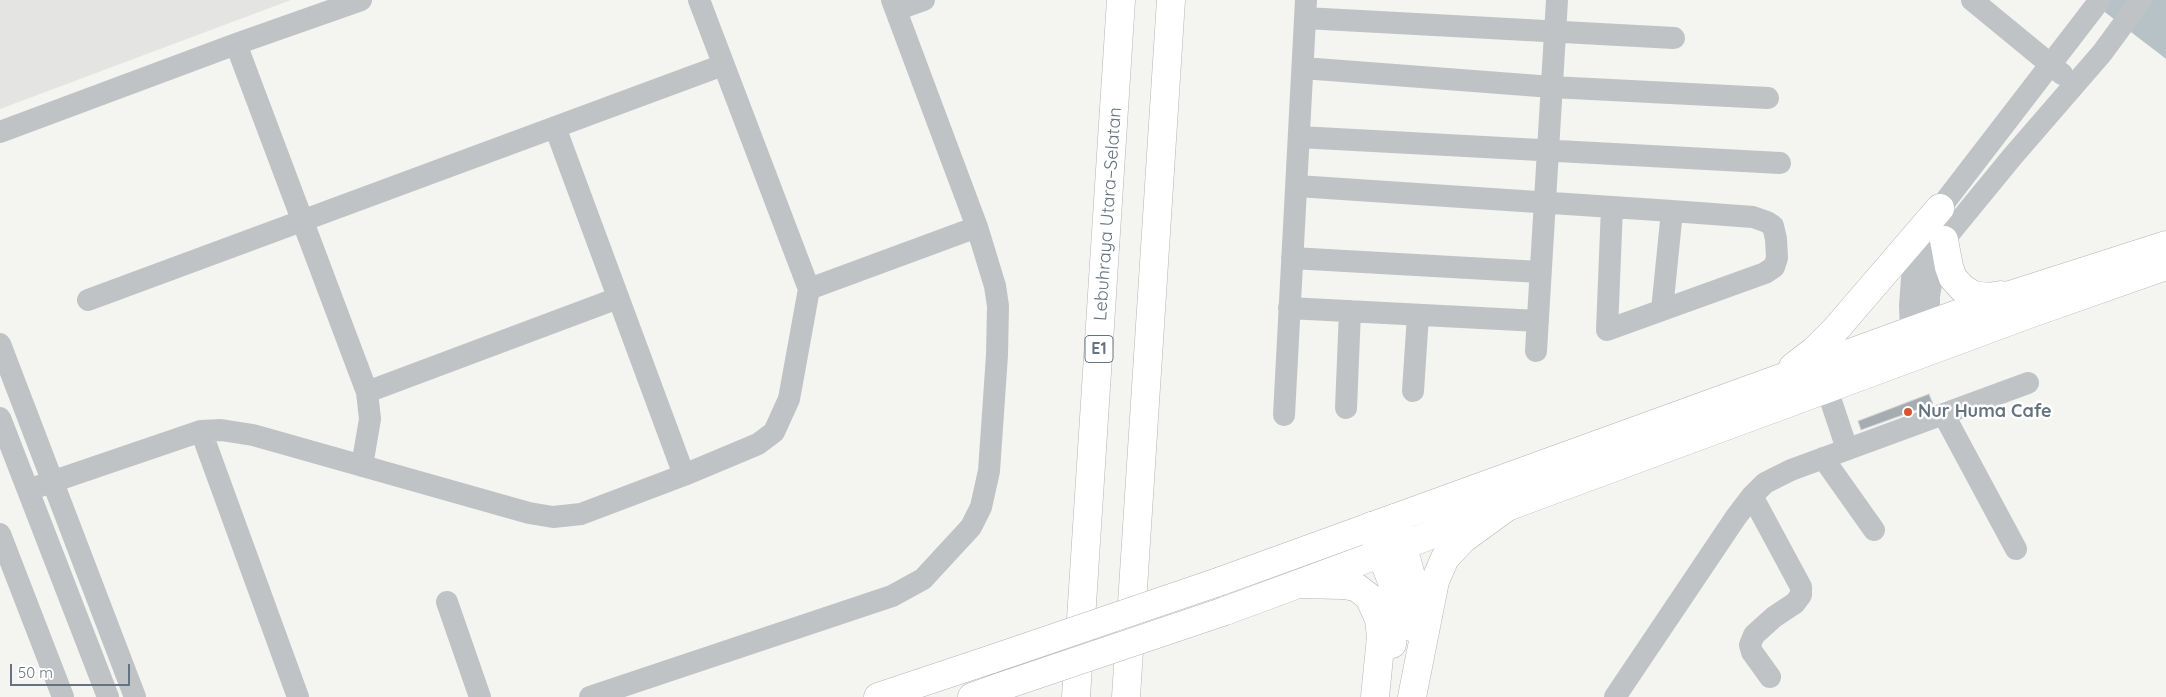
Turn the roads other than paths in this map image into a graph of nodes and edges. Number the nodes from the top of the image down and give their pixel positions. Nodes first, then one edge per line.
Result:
1 (361, 0) edge
2 (699, 0) edge
3 (924, 0) edge
4 (1121, 0) edge
5 (1171, 0) edge
6 (1557, 0) edge
7 (1972, 0) edge
8 (2100, 0) edge
9 (2141, 0) edge
10 (894, 5) edge
11 (1306, 9) edge
12 (1555, 31) junction
13 (1674, 38) dead end
14 (236, 44) junction
15 (723, 65) junction
16 (2052, 65) junction
17 (1303, 68) junction
18 (2076, 84) junction
19 (1552, 87) junction
20 (1768, 98) dead end
21 (555, 127) junction
22 (0, 132) edge
23 (1299, 137) junction
24 (1548, 151) junction
25 (1780, 163) dead end
26 (1297, 186) junction
27 (1545, 203) junction
28 (1612, 207) junction
29 (1940, 208) junction
30 (1672, 211) junction
31 (301, 221) junction
32 (977, 227) junction
33 (1944, 240) junction
34 (2166, 245) edge
35 (1292, 258) junction
36 (2166, 266) edge
37 (1540, 272) junction
38 (809, 289) junction
39 (2013, 294) junction
40 (618, 298) junction
41 (88, 300) dead end
42 (1289, 308) junction
43 (1662, 310) junction
44 (1350, 311) junction
45 (1418, 315) junction
46 (1538, 320) junction
47 (1924, 340) junction
48 (0, 344) edge
49 (1536, 352) dead end
50 (1823, 377) junction
51 (1771, 382) junction
52 (2028, 383) dead end
53 (1413, 391) dead end
54 (367, 392) junction
55 (1346, 408) dead end
56 (1284, 415) dead end
57 (1944, 415) junction
58 (0, 418) edge
59 (201, 431) junction
60 (1846, 449) junction
61 (1823, 458) junction
62 (362, 466) junction
63 (684, 475) junction
64 (53, 482) junction
65 (28, 490) junction
66 (1752, 496) junction
67 (1507, 507) junction
68 (1383, 522) junction
69 (1874, 530) dead end
70 (0, 534) edge
71 (2016, 548) dead end
72 (1393, 549) junction
73 (1298, 584) junction
74 (447, 602) dead end
75 (1770, 677) dead end
76 (63, 697) edge
77 (108, 697) edge
78 (135, 697) edge
79 (298, 697) edge
80 (480, 697) edge
81 (590, 697) edge
82 (878, 697) edge
83 (972, 697) edge
84 (1076, 697) edge
85 (1126, 697) edge
86 (1375, 697) edge
87 (1384, 697) edge
88 (1407, 697) edge
89 (1412, 697) edge
90 (1615, 697) edge

1 - 14 street
2 - 15 street
3 - 10 street
4 - 84 main road, Lebuhraya Utara–Selatan / E1
5 - 85 main road
6 - 12 street
7 - 16 street
8 - 16 street
9 - 18 street
10 - 32 street
11 - 12 street
11 - 17 street
12 - 13 street
12 - 19 street
14 - 22 street
14 - 31 street
15 - 21 street
15 - 38 street
16 - 18 street
16 - 29 street
17 - 19 street
17 - 23 street
18 - 33 street
19 - 20 street
19 - 24 street
21 - 31 street
21 - 40 street
23 - 24 street
23 - 26 street
24 - 25 street
24 - 27 street
26 - 27 street
26 - 35 street
27 - 28 street
27 - 37 street
28 - 30 street
28 - 43 street
29 - 47 street
29 - 51 main road
30 - 43 street
30 - 43 street
31 - 41 street
31 - 54 street
32 - 38 street
32 - 81 street
33 - 39 main road
33 - 47 street
34 - 39 main road
35 - 37 street
35 - 42 street
36 - 47 main road
37 - 46 street
38 - 63 street
39 - 47 main road
40 - 54 street
40 - 63 street
42 - 44 street
42 - 56 street
44 - 45 street
44 - 55 street
45 - 46 street
45 - 53 street
46 - 49 street
47 - 50 main road
48 - 64 street
50 - 51 main road
50 - 60 street
50 - 67 main road
51 - 68 main road
52 - 57 street
54 - 62 street
57 - 60 street
57 - 71 street
58 - 65 street
59 - 62 street
59 - 64 street
59 - 79 street
60 - 61 street
61 - 66 street
61 - 69 street
62 - 63 street
64 - 65 street
64 - 78 street
65 - 77 street
66 - 75 street
66 - 90 street
67 - 72 main road
67 - 89 main road
68 - 72 main road
68 - 82 main road, bridge
70 - 76 street
72 - 73 main road
72 - 87 main road
72 - 88 main road
73 - 83 main road, bridge
73 - 86 main road
74 - 80 street

